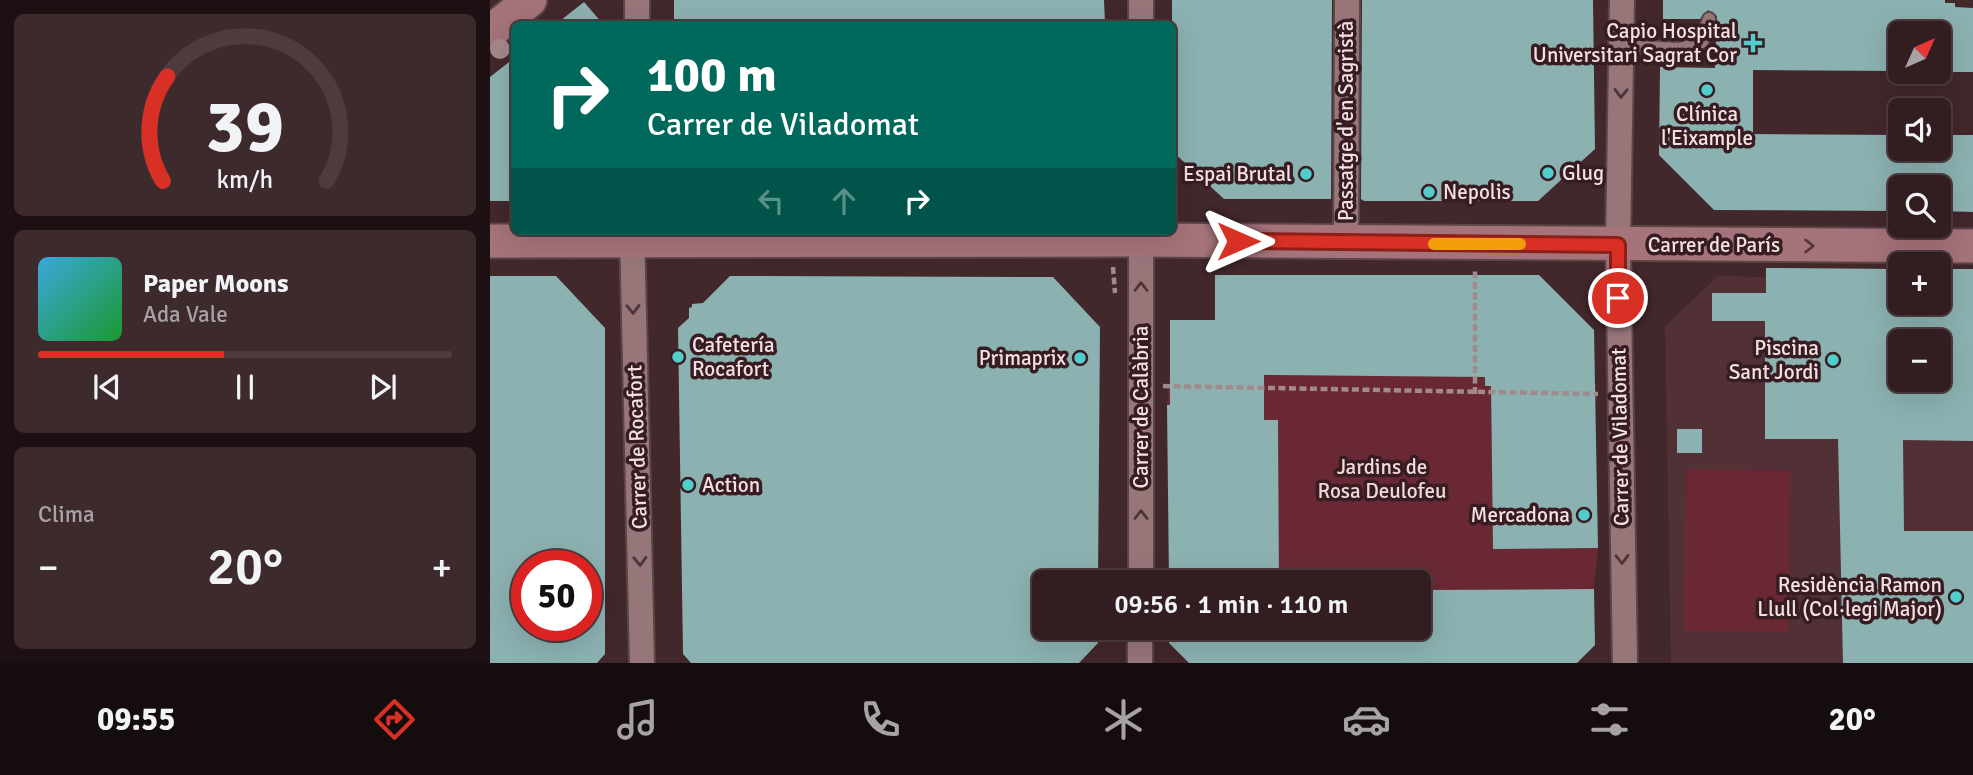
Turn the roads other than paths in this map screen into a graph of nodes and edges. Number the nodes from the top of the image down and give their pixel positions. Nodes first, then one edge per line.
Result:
1 (530, 0) edge
2 (637, 0) edge
3 (1141, 0) edge
4 (1347, 0) edge
5 (1622, 0) edge
6 (1709, 19) dead end
7 (637, 21) edge
8 (1141, 21) edge
9 (490, 32) edge
10 (1621, 46) junction
11 (1141, 235) edge
12 (632, 236) edge
13 (490, 241) edge
14 (1346, 243) junction
15 (1618, 245) junction
16 (1973, 246) edge
17 (1140, 570) edge
18 (1140, 640) edge
19 (642, 663) edge
20 (1140, 663) edge
21 (1625, 663) edge

1 - 9 main road
2 - 7 street
3 - 8 street
4 - 14 street, Passatge d'en Sagristà
5 - 10 street, Carrer de Viladomat
6 - 10 lane
10 -> 15 street, Carrer de Viladomat
11 - 12 main road, Carrer de París
11 - 14 main road, Carrer de París
17 -> 11 street, Carrer de Calàbria
12 - 13 main road, Carrer de París
12 -> 19 street, Carrer de Rocafort
14 - 15 main road, Carrer de París
15 -> 16 main road, Carrer de París
15 -> 21 street, Carrer de Viladomat
18 - 20 street

